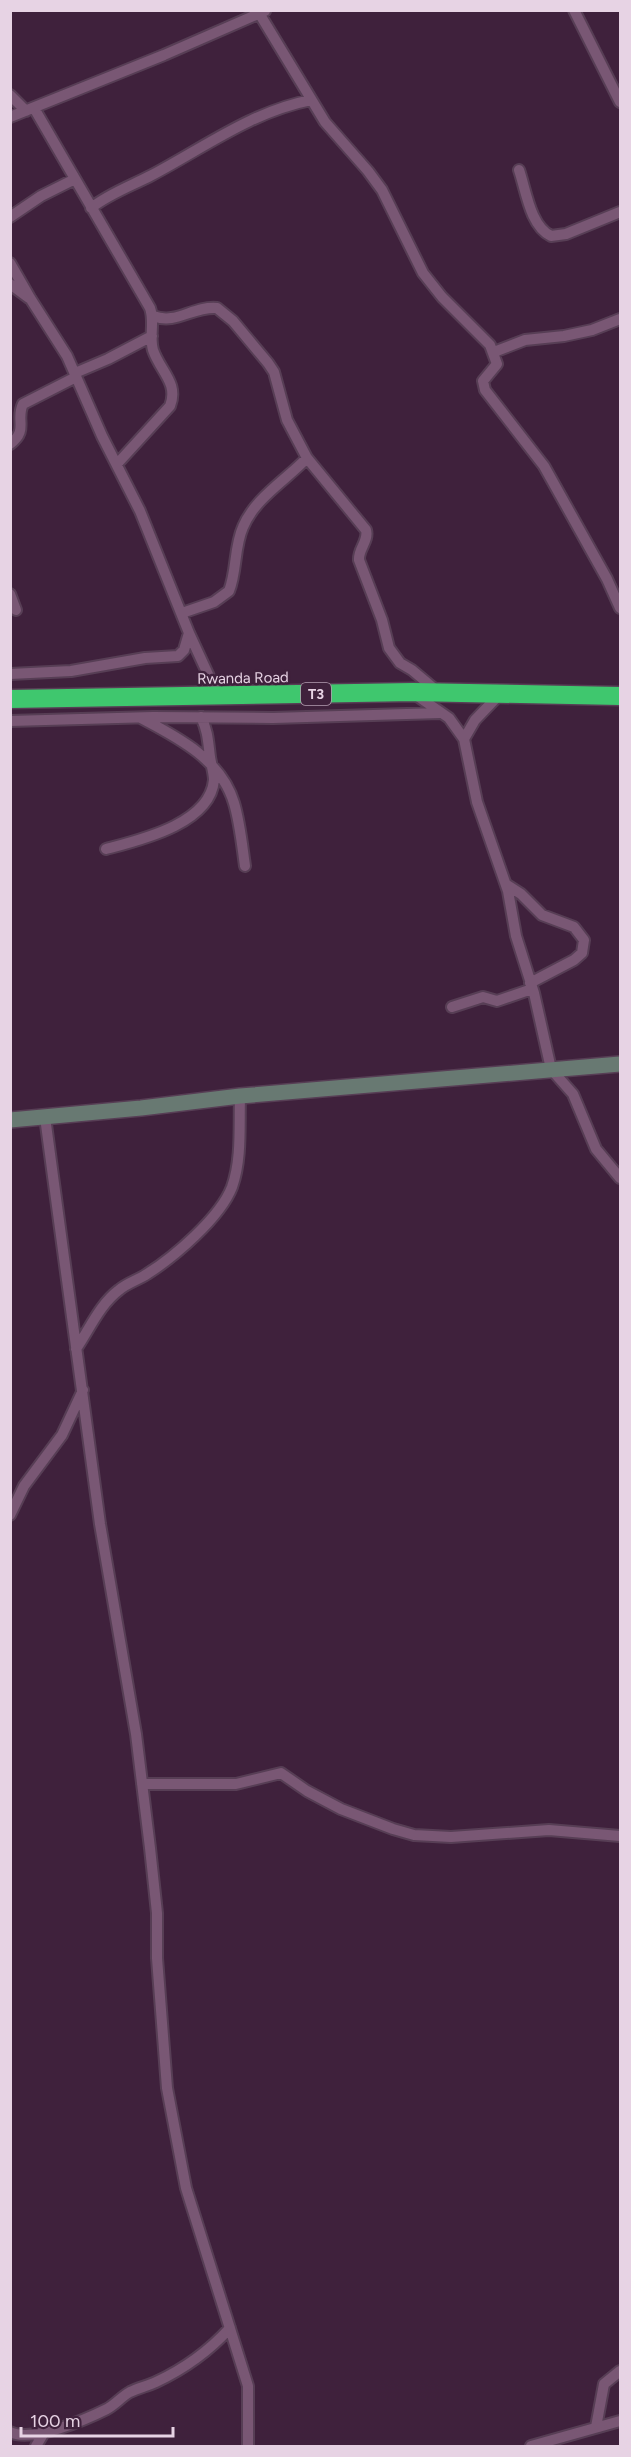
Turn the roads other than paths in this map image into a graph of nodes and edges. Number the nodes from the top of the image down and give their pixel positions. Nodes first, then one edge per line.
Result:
1 (574, 10) edge
2 (263, 12) edge
3 (10, 95) edge
4 (311, 100) junction
5 (621, 102) edge
6 (30, 110) junction
7 (10, 117) edge
8 (519, 170) dead end
9 (75, 179) junction
10 (91, 208) junction
11 (621, 212) edge
12 (10, 217) edge
13 (10, 262) edge
14 (10, 284) edge
15 (30, 298) junction
16 (153, 316) junction
17 (621, 319) edge
18 (152, 336) junction
19 (494, 352) junction
20 (75, 375) junction
21 (10, 444) edge
22 (306, 458) junction
23 (117, 464) junction
24 (10, 594) edge
25 (621, 608) edge
26 (16, 610) dead end
27 (182, 613) junction
28 (189, 633) junction
29 (10, 674) edge
30 (412, 692) junction
31 (440, 693) junction
32 (500, 694) junction
33 (218, 696) junction
34 (621, 696) edge
35 (10, 699) edge
36 (440, 713) junction
37 (201, 717) junction
38 (140, 718) junction
39 (10, 721) edge
40 (464, 739) junction
41 (212, 766) junction
42 (106, 849) dead end
43 (245, 866) dead end
44 (507, 885) junction
45 (531, 986) junction
46 (452, 1008) dead end
47 (621, 1064) edge
48 (550, 1069) junction
49 (240, 1096) junction
50 (45, 1117) junction
51 (10, 1120) edge
52 (621, 1178) edge
53 (76, 1349) junction
54 (84, 1390) junction
55 (10, 1515) edge
56 (142, 1784) junction
57 (621, 1836) edge
58 (230, 2328) junction
59 (621, 2371) edge
60 (621, 2421) edge
61 (596, 2427) junction
62 (45, 2431) junction
63 (10, 2432) edge
64 (250, 2444) edge
65 (36, 2446) edge
66 (531, 2446) edge

1 - 5 street
2 - 4 street
2 - 6 street
3 - 6 street
4 - 10 street
4 - 19 street
6 - 7 street
6 - 9 street
8 - 11 street
9 - 10 street
9 - 12 street
10 - 16 street
13 - 15 street
14 - 15 street
15 - 20 street
16 - 18 street
16 - 22 street
17 - 19 street
18 - 20 street
18 - 23 street
19 - 25 street
20 - 21 street
20 - 23 street
22 - 27 street
22 - 31 street
23 - 27 street
24 - 26 street
27 - 28 street
28 - 29 street
28 - 33 street
30 - 31 highway, Rwanda Road / T3
30 - 33 highway, Rwanda Road / T3
30 - 36 street
31 - 32 highway, Rwanda Road / T3
32 - 34 highway, Rwanda Road / T3
32 - 40 street
33 - 35 highway, Rwanda Road / T3
36 - 37 street
36 - 40 street
37 - 38 street
37 - 41 street
38 - 39 street
38 - 41 street
40 - 44 street
41 - 42 street
41 - 43 street
44 - 45 street
44 - 45 street
45 - 46 street
45 - 48 street
47 - 48 street
48 - 49 street
48 - 52 street
49 - 50 street
49 - 53 street
50 - 51 street
50 - 53 street
53 - 54 street
54 - 55 street
54 - 56 street
56 - 57 street
56 - 58 street
58 - 62 street
58 - 64 street
59 - 61 street
60 - 61 street
61 - 66 street
62 - 63 street
62 - 65 street

